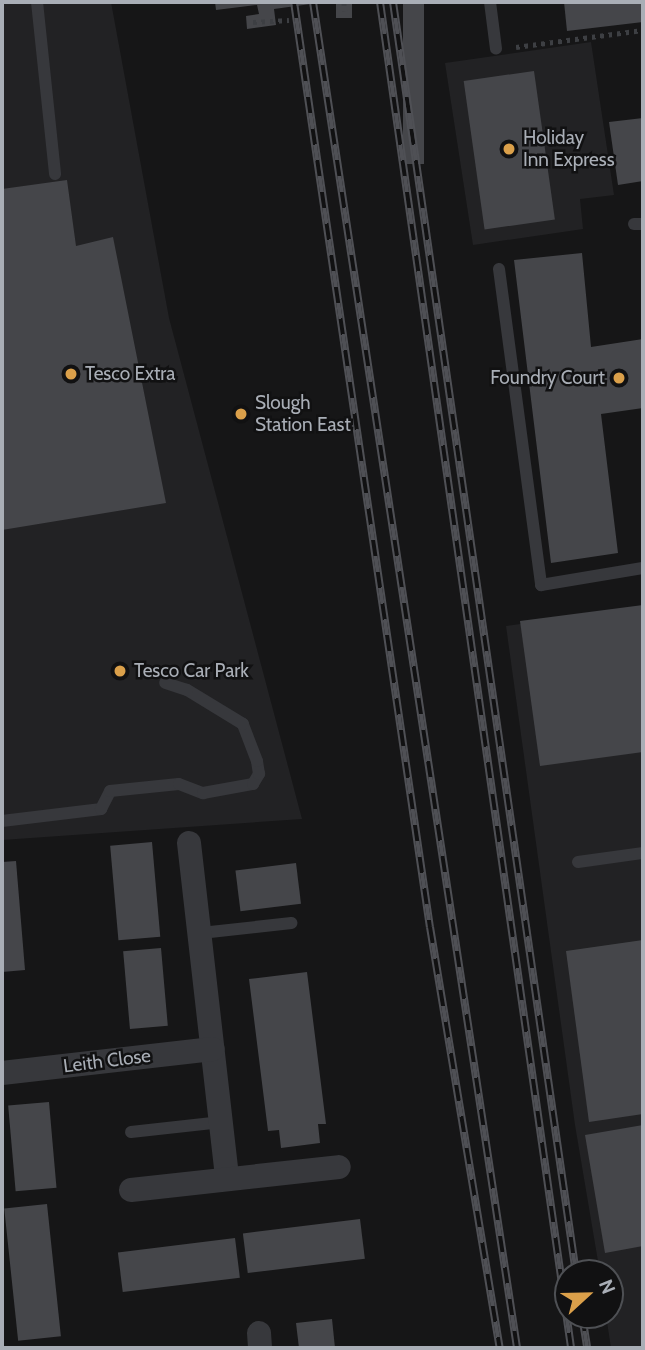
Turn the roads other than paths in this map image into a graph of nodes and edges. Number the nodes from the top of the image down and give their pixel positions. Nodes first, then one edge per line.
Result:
1 (37, 2) edge
2 (490, 2) edge
3 (496, 49) road end
4 (55, 174) dead end
5 (499, 269) dead end
6 (643, 568) edge
7 (164, 683) dead end
8 (2, 821) edge
9 (189, 843) dead end
10 (643, 853) edge
11 (579, 862) dead end
12 (291, 923) dead end
13 (201, 933) junction
14 (213, 1049) junction
15 (2, 1073) edge
16 (220, 1122) junction
17 (131, 1132) dead end
18 (339, 1167) dead end
19 (227, 1177) junction
20 (131, 1190) dead end

1 - 4 lane
2 - 3 lane
5 - 6 lane
7 - 8 lane
9 - 13 street
10 - 11 lane
12 - 13 lane
13 - 14 street
14 - 15 street, Leith Close
14 - 16 street
16 - 17 lane
16 - 19 street
18 - 19 street
19 - 20 street

